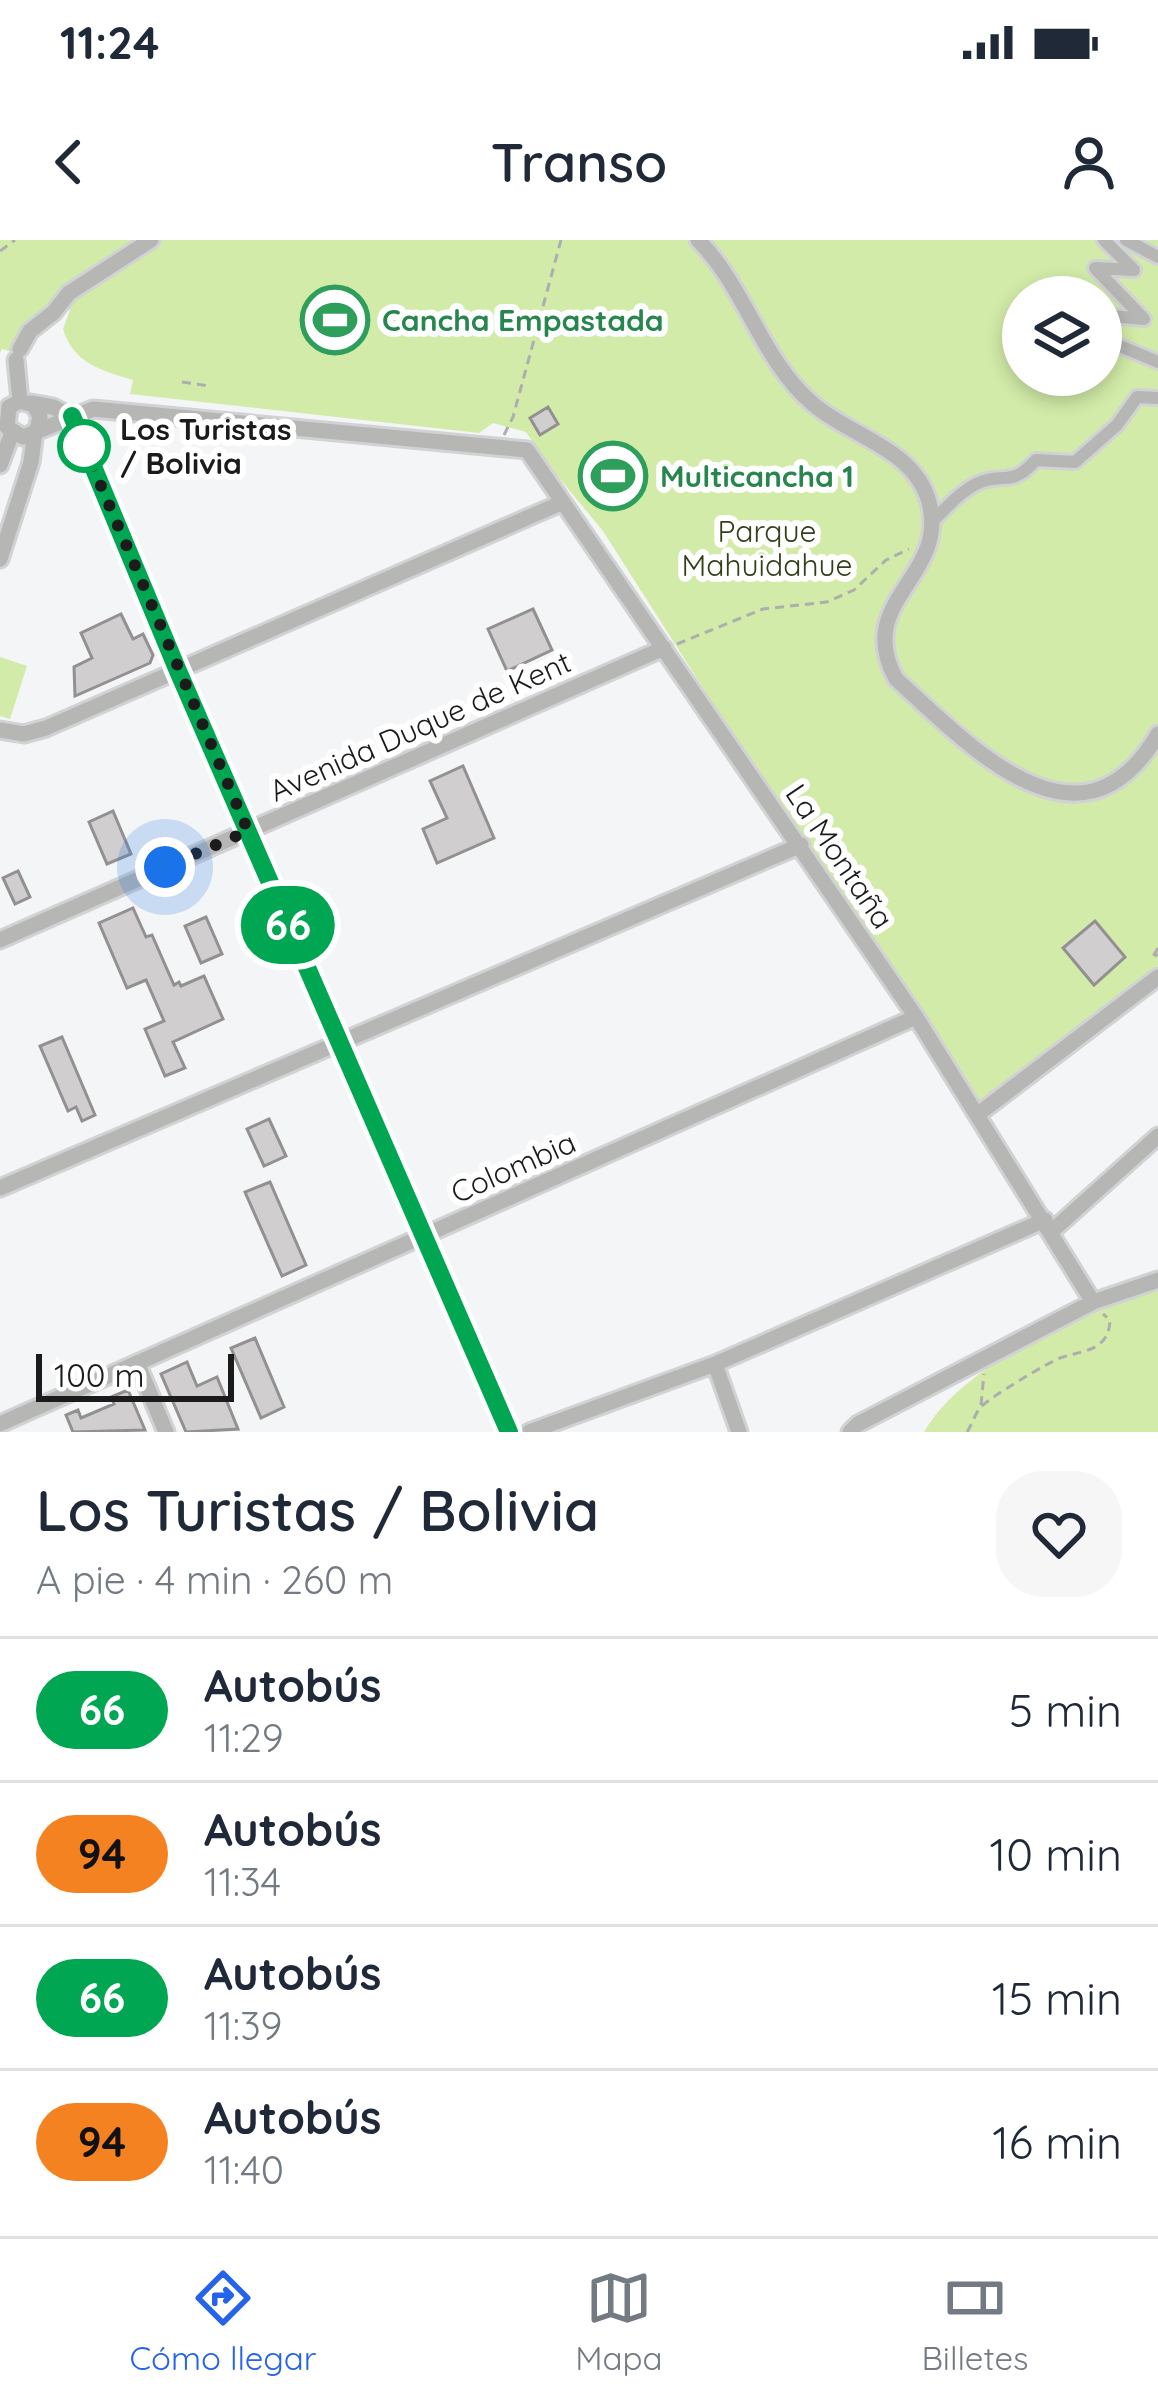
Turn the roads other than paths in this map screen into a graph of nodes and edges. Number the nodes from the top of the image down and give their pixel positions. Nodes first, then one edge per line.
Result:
1 (152, 240) edge
2 (698, 240) edge
3 (1104, 240) edge
4 (1126, 240) edge
5 (1158, 257) edge
6 (1103, 276) edge
7 (1122, 296) edge
8 (1122, 317) edge
9 (1122, 347) edge
10 (1158, 362) edge
11 (0, 392) edge
12 (1158, 398) edge
13 (25, 402) junction
14 (3, 414) edge
15 (72, 416) junction
16 (36, 431) junction
17 (12, 433) junction
18 (0, 465) edge
19 (561, 503) junction
20 (932, 522) junction
21 (0, 559) edge
22 (664, 648) junction
23 (178, 671) junction
24 (0, 730) edge
25 (1158, 734) edge
26 (248, 831) junction
27 (800, 845) junction
28 (0, 940) edge
29 (1158, 977) edge
30 (916, 1017) junction
31 (340, 1042) junction
32 (977, 1115) junction
33 (1158, 1136) edge
34 (0, 1188) edge
35 (1048, 1226) junction
36 (424, 1236) junction
37 (1158, 1280) edge
38 (1093, 1302) junction
39 (136, 1363) junction
40 (715, 1364) junction
41 (0, 1424) edge
42 (166, 1432) edge
43 (509, 1432) edge
44 (529, 1432) edge
45 (739, 1432) edge
46 (850, 1432) edge

1 - 13 street
2 - 20 street
3 - 6 street
4 - 5 street
7 - 8 street
9 - 10 street
11 - 13 street
12 - 20 street
13 - 14 street
13 - 15 street
13 - 16 street
14 - 17 street
15 - 16 street
15 - 19 street, La Montaña
15 - 23 street
16 - 17 street
16 - 21 street
17 - 18 street
19 - 22 street, La Montaña
19 - 23 street
20 - 25 street
22 - 26 street, Avenida Duque de Kent
22 - 27 street, La Montaña
23 - 24 street
23 - 26 street
26 - 28 street, Avenida Duque de Kent
26 - 31 street
27 - 30 street, La Montaña
27 - 31 street
29 - 32 street
30 - 32 street, La Montaña
30 - 36 street, Colombia
31 - 34 street
31 - 36 street
32 - 35 street, La Montaña
33 - 35 street
35 - 38 street, La Montaña
35 - 40 street
36 - 39 street, Colombia
36 - 43 street
37 - 38 street
38 - 46 street
39 - 41 street, Colombia
39 - 42 street
40 - 44 street
40 - 45 street

